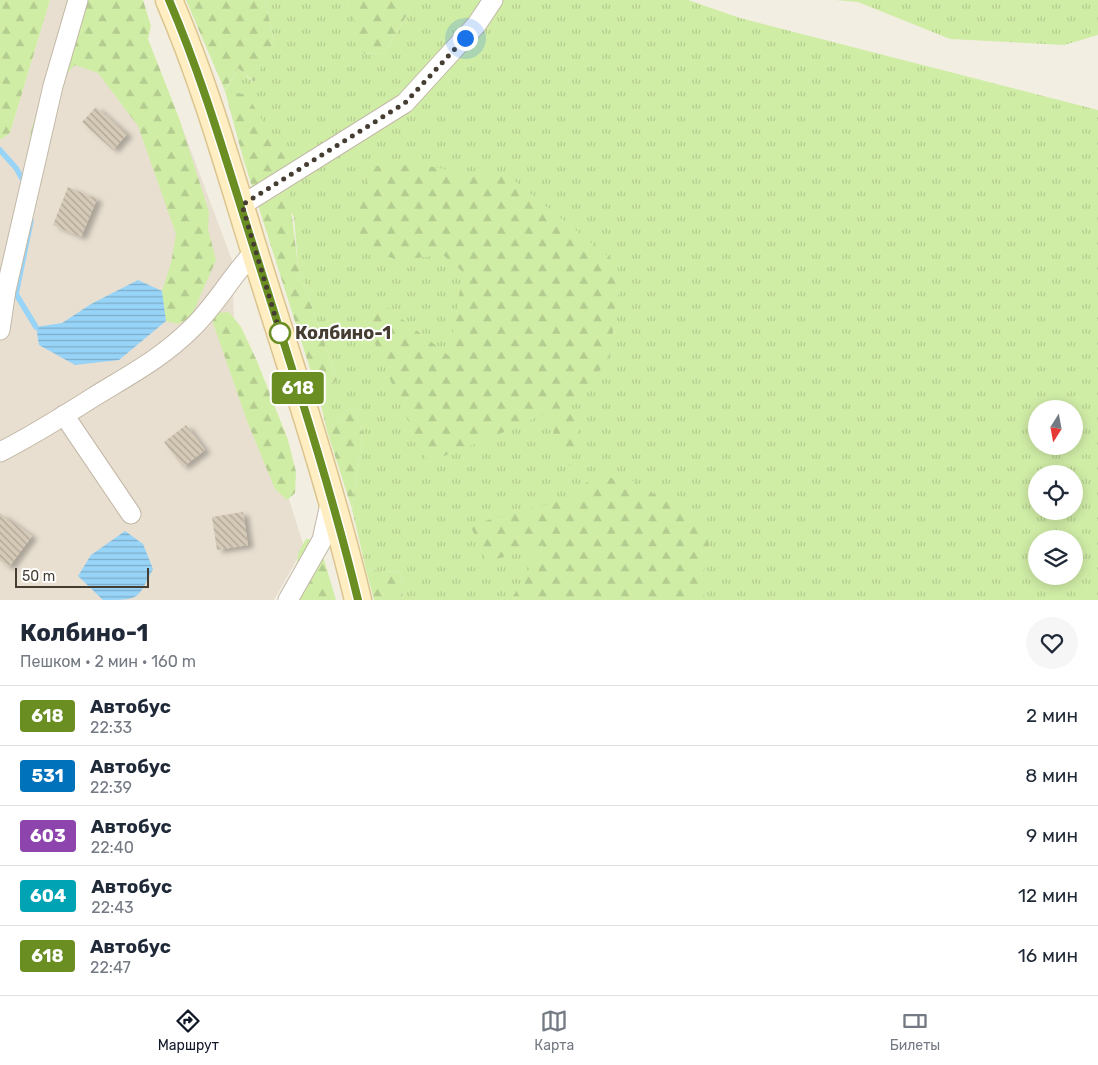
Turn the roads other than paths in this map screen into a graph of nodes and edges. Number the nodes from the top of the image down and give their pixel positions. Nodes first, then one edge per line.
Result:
1 (78, 0) edge
2 (170, 0) edge
3 (493, 0) edge
4 (242, 205) junction
5 (255, 251) junction
6 (0, 330) edge
7 (64, 415) junction
8 (0, 452) edge
9 (329, 486) junction
10 (131, 514) dead end
11 (288, 600) edge
12 (358, 600) edge

1 - 6 street
2 - 4 main road
3 - 4 street
4 - 5 main road
5 - 7 street
5 - 9 main road
7 - 8 street
7 - 10 street
9 - 11 street
9 - 12 main road

